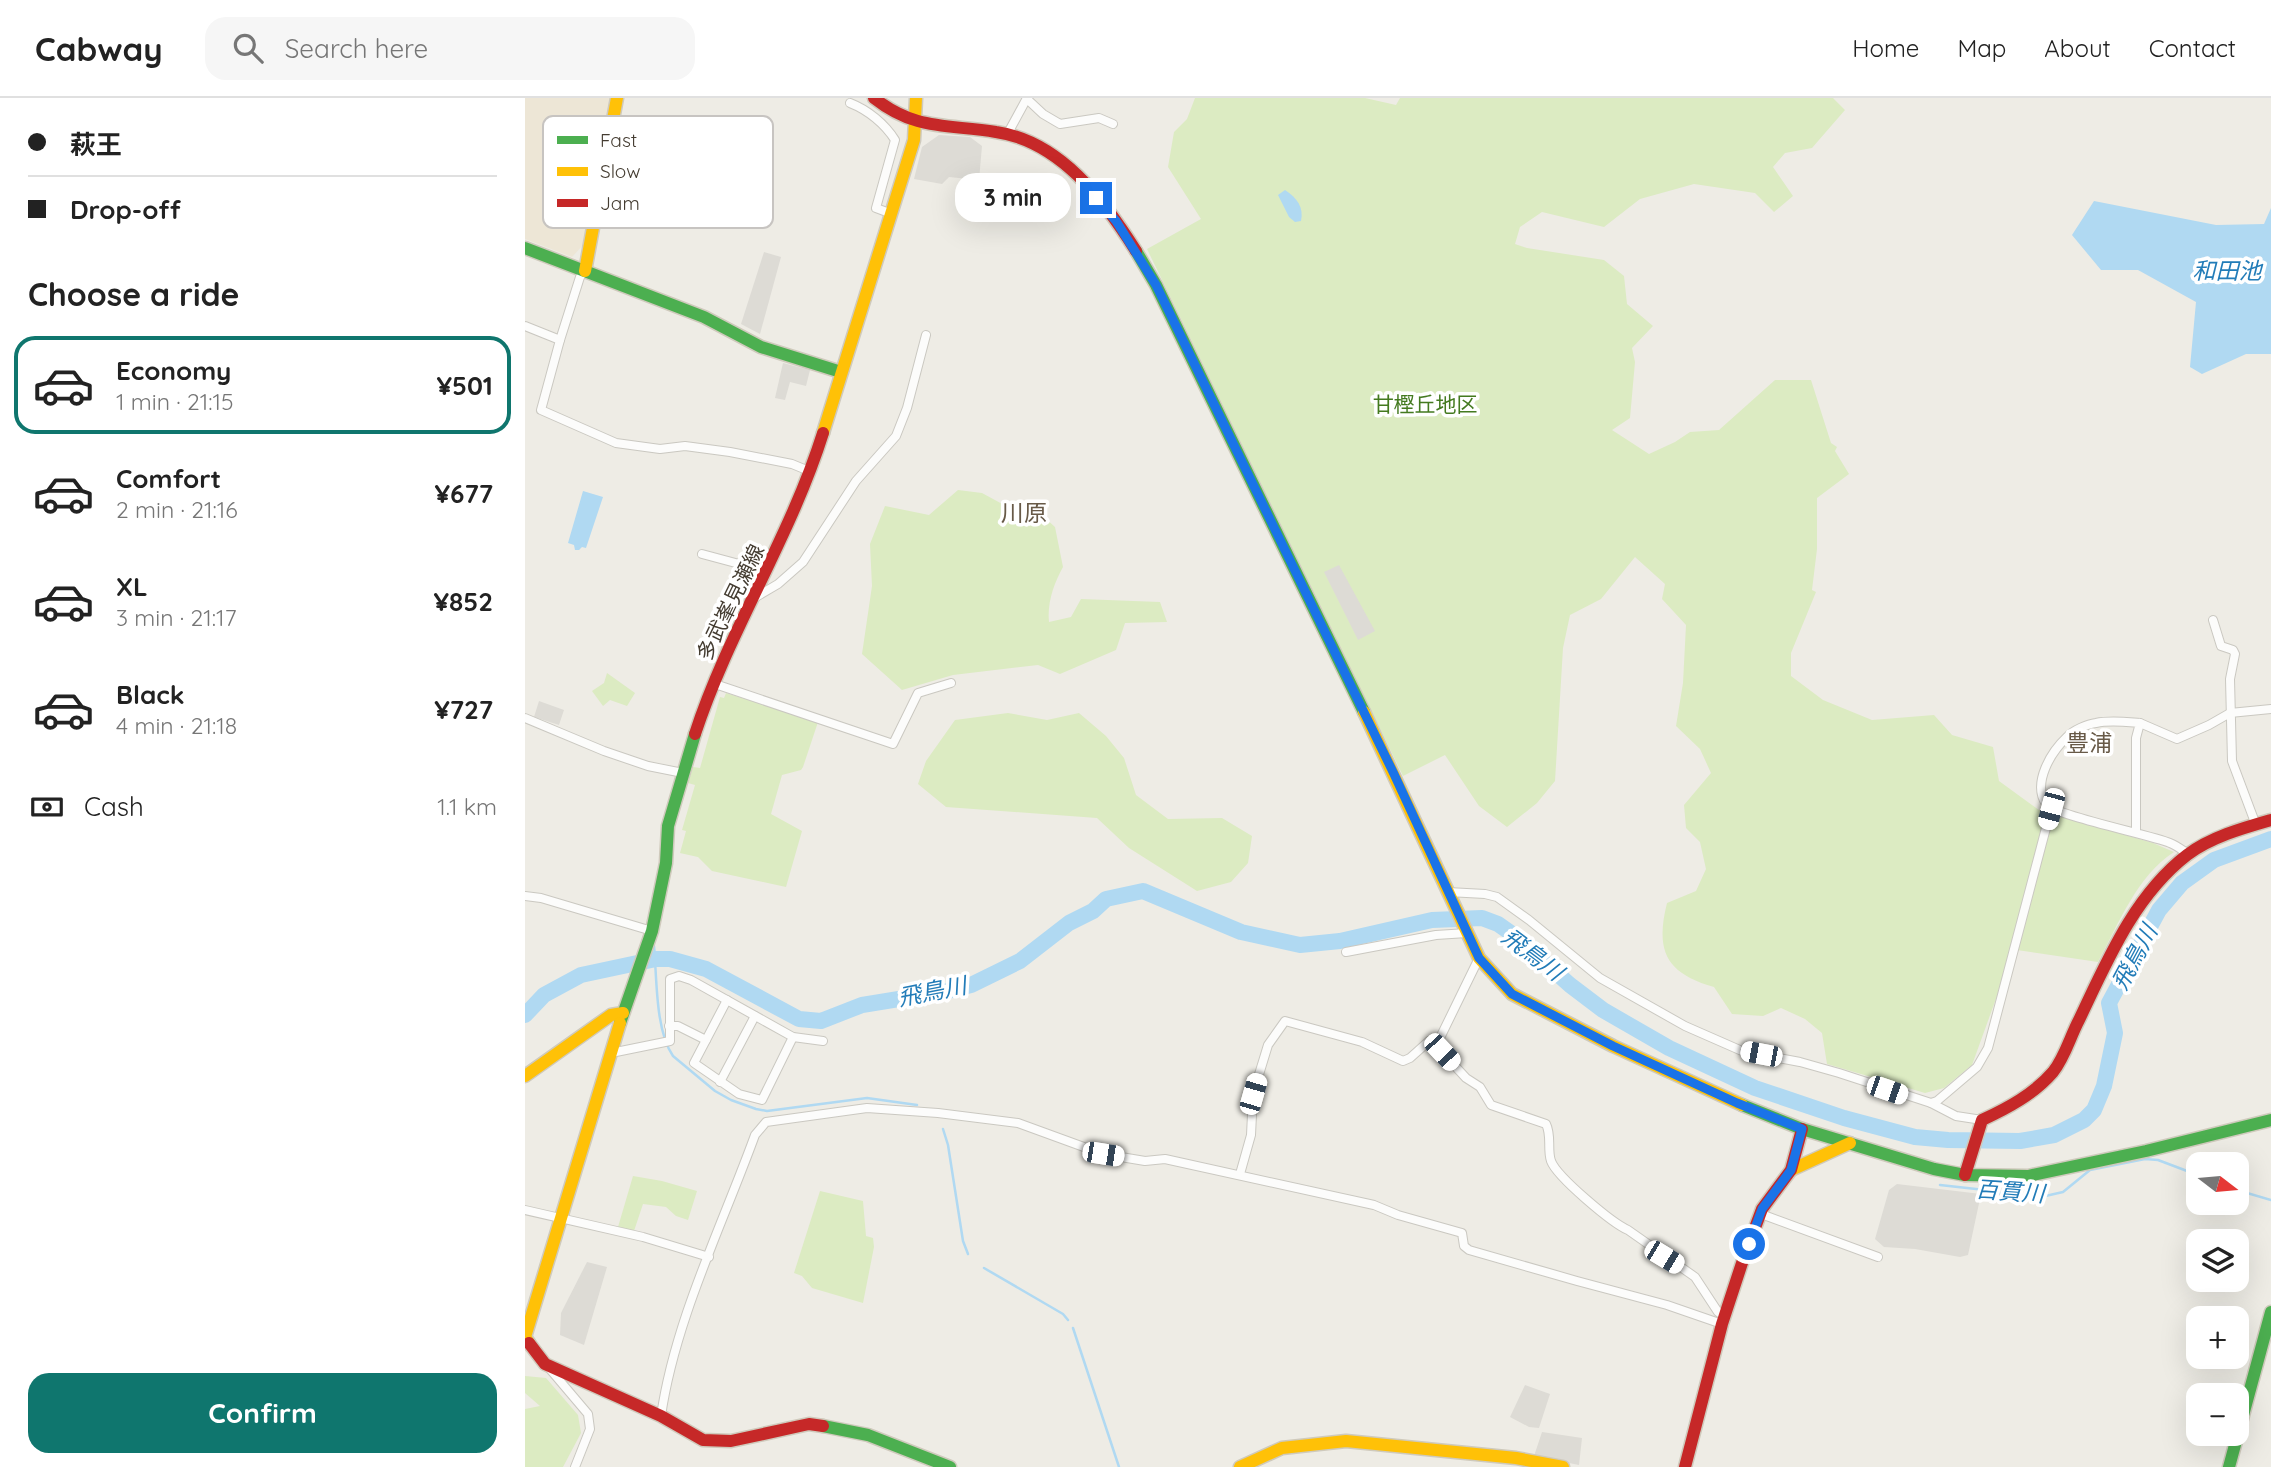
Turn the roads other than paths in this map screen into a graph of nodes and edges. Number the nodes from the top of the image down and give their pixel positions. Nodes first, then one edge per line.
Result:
1 (617, 98) edge
2 (874, 98) edge
3 (916, 98) edge
4 (1027, 98) edge
5 (850, 103) dead end
6 (614, 116) edge
7 (915, 123) junction
8 (1113, 124) dead end
9 (1008, 133) junction
10 (892, 214) junction
11 (593, 228) edge
12 (525, 248) edge
13 (585, 271) junction
14 (525, 326) edge
15 (926, 335) dead end
16 (560, 340) junction
17 (841, 372) junction
18 (809, 471) junction
19 (702, 554) dead end
20 (764, 574) junction
21 (752, 599) junction
22 (2213, 620) dead end
23 (712, 683) junction
24 (951, 684) dead end
25 (2271, 709) edge
26 (2230, 713) junction
27 (525, 718) edge
28 (2140, 723) junction
29 (683, 773) junction
30 (2051, 809) junction
31 (2271, 820) edge
32 (2256, 825) junction
33 (2136, 833) junction
34 (2188, 854) junction
35 (525, 896) edge
36 (1450, 896) junction
37 (652, 931) junction
38 (1468, 936) junction
39 (1346, 952) dead end
40 (1479, 958) junction
41 (727, 1000) junction
42 (623, 1013) junction
43 (755, 1016) junction
44 (669, 1026) junction
45 (793, 1037) junction
46 (706, 1040) junction
47 (823, 1041) dead end
48 (1438, 1042) junction
49 (611, 1053) junction
50 (525, 1076) edge
51 (720, 1082) junction
52 (1931, 1103) junction
53 (2271, 1120) edge
54 (1980, 1124) junction
55 (1802, 1129) junction
56 (1850, 1143) junction
57 (1791, 1170) junction
58 (1240, 1174) junction
59 (1965, 1175) junction
60 (525, 1210) edge
61 (1761, 1214) junction
62 (561, 1217) junction
63 (709, 1257) junction
64 (1878, 1257) dead end
65 (2271, 1312) edge
66 (1723, 1320) junction
67 (525, 1337) edge
68 (545, 1364) junction
69 (661, 1416) junction
70 (946, 1466) edge
71 (575, 1467) edge
72 (1240, 1467) edge
73 (1563, 1467) edge
74 (1685, 1467) edge
75 (2229, 1467) edge

1 - 6 main road
2 - 7 main road
3 - 7 main road, 多武峯見瀬線
4 - 8 street
4 - 9 street
5 - 10 street
7 - 9 main road
7 - 10 main road, 多武峯見瀬線
9 - 36 main road
10 - 17 main road, 多武峯見瀬線
11 - 13 main road
12 - 13 main road
13 - 16 street
13 - 17 main road
14 - 16 street
15 - 21 street
16 - 18 street
17 - 18 main road, 多武峯見瀬線
18 - 20 main road, 多武峯見瀬線
19 - 20 street
20 - 21 main road, 多武峯見瀬線
21 - 23 main road, 多武峯見瀬線
22 - 26 street
23 - 24 street
23 - 29 main road, 多武峯見瀬線
25 - 26 street
26 - 28 street
26 - 32 street
27 - 29 street
28 - 30 street
28 - 33 street
29 - 37 main road, 多武峯見瀬線
30 - 33 street
30 - 52 street
31 - 32 main road
32 - 34 main road
33 - 34 street
34 - 54 main road
35 - 37 street
36 - 38 main road
36 - 52 street
37 - 42 main road, 多武峯見瀬線
38 - 39 street
38 - 40 main road
40 - 48 street
40 - 55 main road
41 - 43 street
41 - 44 street
41 - 46 street
42 - 49 main road, 多武峯見瀬線
42 - 50 main road
43 - 45 street
43 - 51 street
44 - 46 street
44 - 49 street
45 - 47 street
45 - 51 street
46 - 51 street
48 - 58 street
48 - 66 street
49 - 62 main road, 多武峯見瀬線
52 - 54 street
53 - 59 main road
54 - 59 main road
55 - 56 main road
55 - 57 main road
56 - 57 main road
56 - 59 main road
57 - 61 main road
58 - 63 street
58 - 66 street
60 - 62 street
61 - 64 street
61 - 66 main road
62 - 63 street
62 - 67 main road, 多武峯見瀬線
63 - 69 street
65 - 75 main road
66 - 74 main road
67 - 68 main road
68 - 69 main road
68 - 71 street
69 - 70 main road
72 - 73 main road

